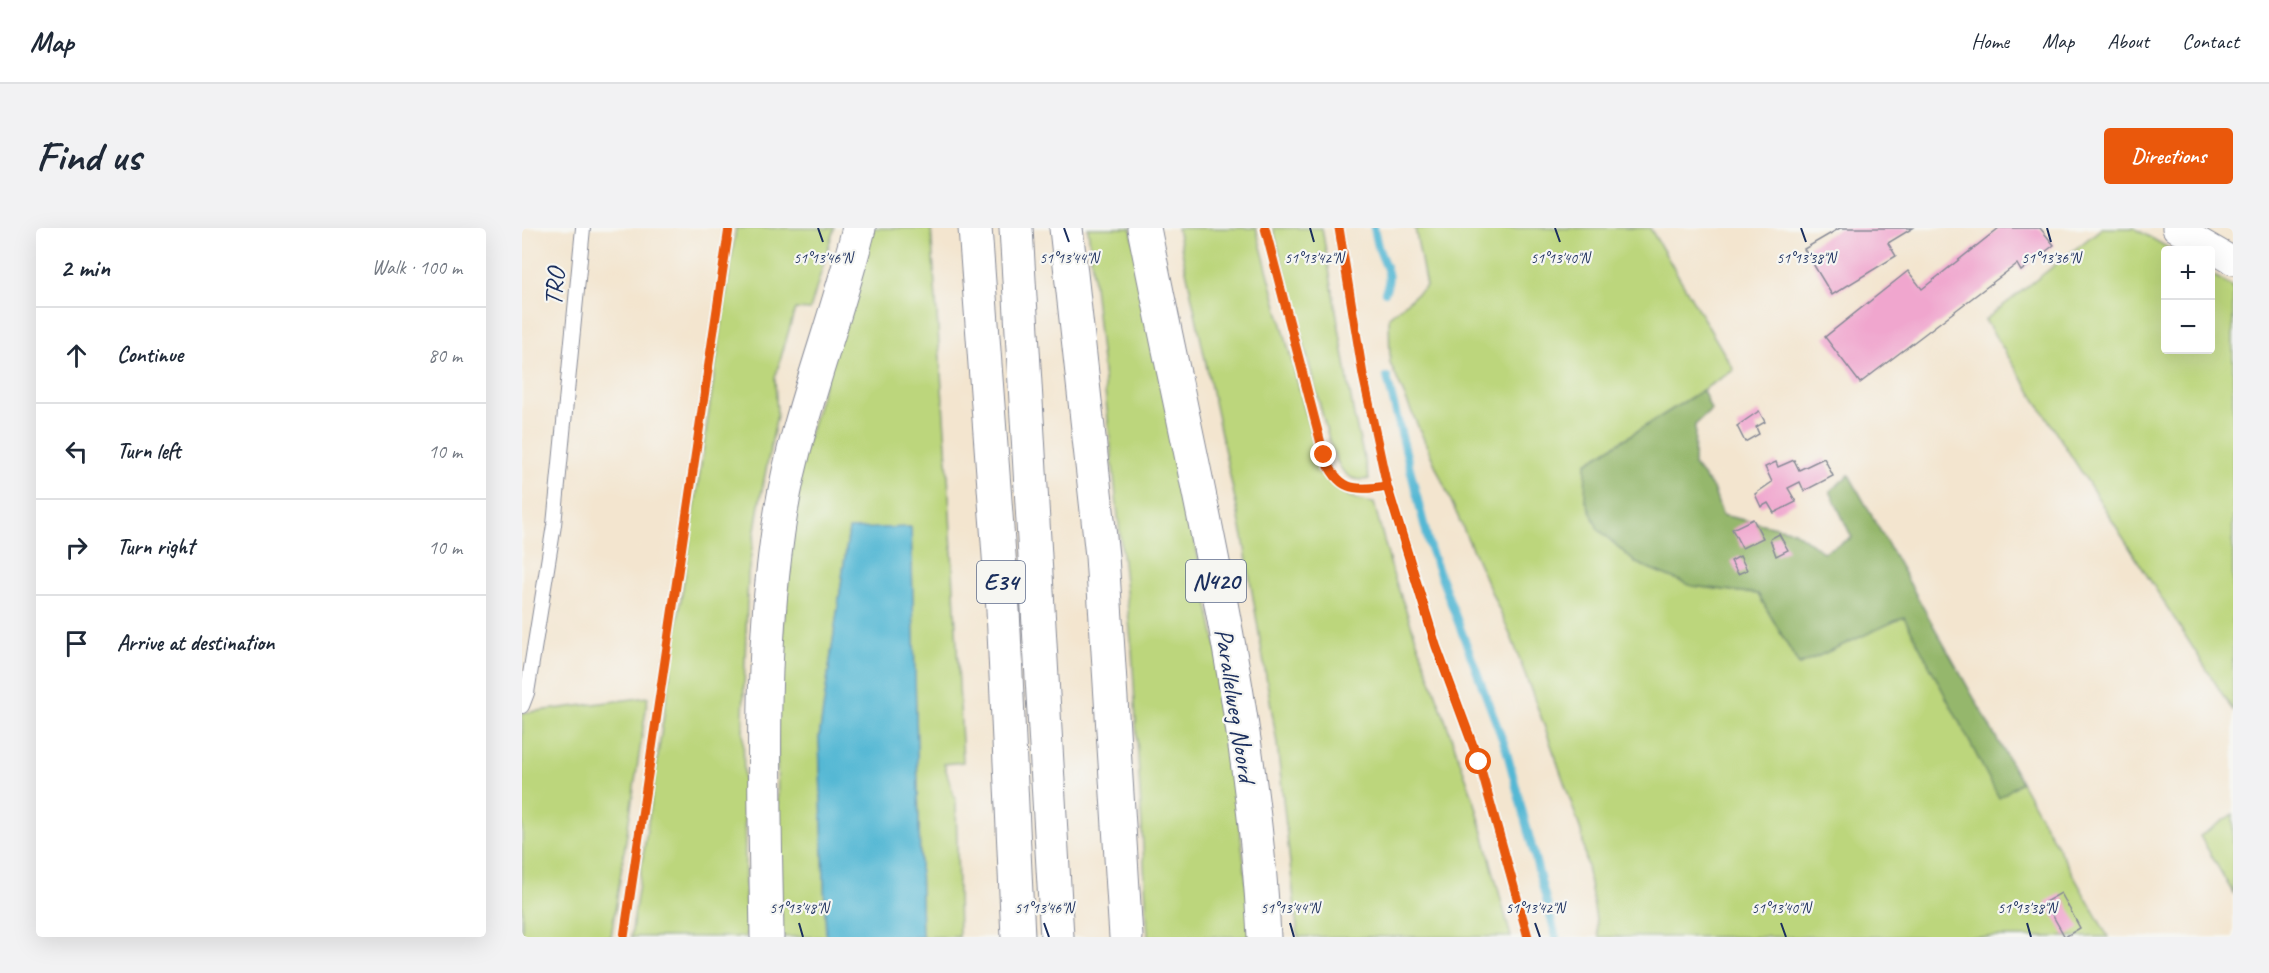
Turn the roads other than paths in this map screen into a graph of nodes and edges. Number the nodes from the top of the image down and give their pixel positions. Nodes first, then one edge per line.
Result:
1 (583, 228) edge
2 (859, 228) edge
3 (975, 228) edge
4 (1016, 228) edge
5 (1066, 228) edge
6 (1144, 228) edge
7 (1166, 228) edge
8 (2176, 228) edge
9 (2233, 261) edge
10 (522, 706) edge
11 (768, 937) edge
12 (1018, 937) edge
13 (1057, 937) edge
14 (1126, 937) edge
15 (1264, 937) edge
16 (1285, 937) edge

1 - 10 lane, TRO
2 - 11 highway
3 - 12 highway, E34
4 - 13 highway, E34
5 - 14 highway
6 - 15 highway, Parallelweg Noord / N420
7 - 16 highway, Parallelweg Noord / N420
8 - 9 street

